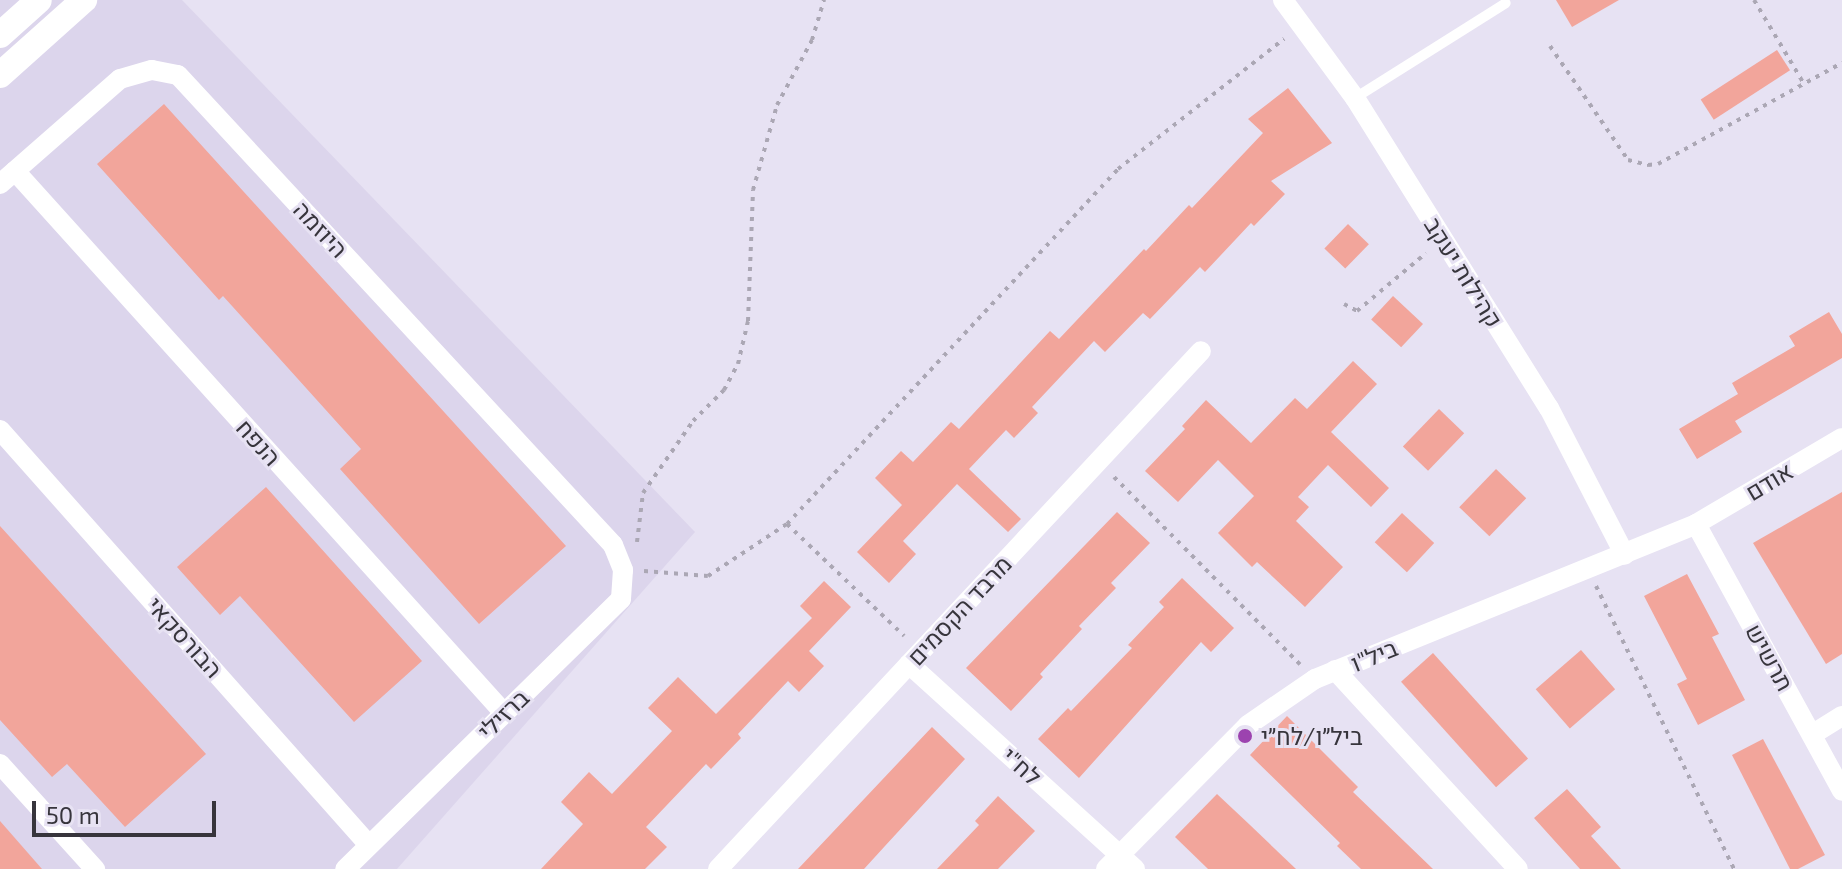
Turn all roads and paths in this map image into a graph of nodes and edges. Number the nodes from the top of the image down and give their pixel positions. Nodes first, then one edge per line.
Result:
1 (39, 0) edge
2 (84, 0) edge
3 (824, 0) edge
4 (1283, 0) edge
5 (1754, 0) edge
6 (1506, 3) dead end
7 (1302, 26) junction
8 (0, 35) edge
9 (1550, 46) dead end
10 (1842, 63) edge
11 (0, 75) edge
12 (1804, 84) junction
13 (1355, 98) junction
14 (7, 177) edge
15 (1443, 239) junction
16 (1344, 304) dead end
17 (1201, 351) dead end
18 (0, 430) edge
19 (1842, 438) edge
20 (1098, 461) junction
21 (787, 524) junction
22 (1696, 524) junction
23 (1625, 555) junction
24 (1588, 569) junction
25 (628, 570) junction
26 (914, 658) junction
27 (1335, 670) junction
28 (1315, 679) junction
29 (504, 713) junction
30 (1842, 716) edge
31 (1813, 734) junction
32 (0, 764) edge
33 (1842, 791) edge
34 (369, 845) junction
35 (1120, 864) edge
36 (95, 869) edge
37 (345, 869) edge
38 (718, 869) edge
39 (1518, 869) edge
40 (1734, 869) edge

1 - 8 street
2 - 11 street
3 - 25 path
4 - 7 street, קהילות יעקב
5 - 12 path
6 - 13 lane
7 - 13 street, קהילות יעקב
7 - 21 path
9 - 12 path
10 - 12 path
13 - 15 street, קהילות יעקב
14 - 25 street, היוזמה
14 - 29 street, הנפח
15 - 16 path
15 - 23 street, קהילות יעקב
17 - 20 street, מרבד הקסמים
18 - 34 street, הבורסקאי
19 - 22 street, אודם
20 - 26 street, מרבד הקסמים
20 - 28 path
21 - 25 path
21 - 26 path
22 - 23 street, ביל"ו
22 - 31 street, תרשיש
23 - 24 street, ביל"ו
24 - 27 street, ביל"ו
24 - 40 path
25 - 29 street, ברזילי
26 - 35 street, לח"י
26 - 38 street, מרבד הקסמים
27 - 28 street, ביל"ו
27 - 39 street
28 - 35 street, ביל"ו
29 - 34 street, ברזילי
30 - 31 street
31 - 33 street, תרשיש
32 - 36 street
34 - 37 street, ברזילי

